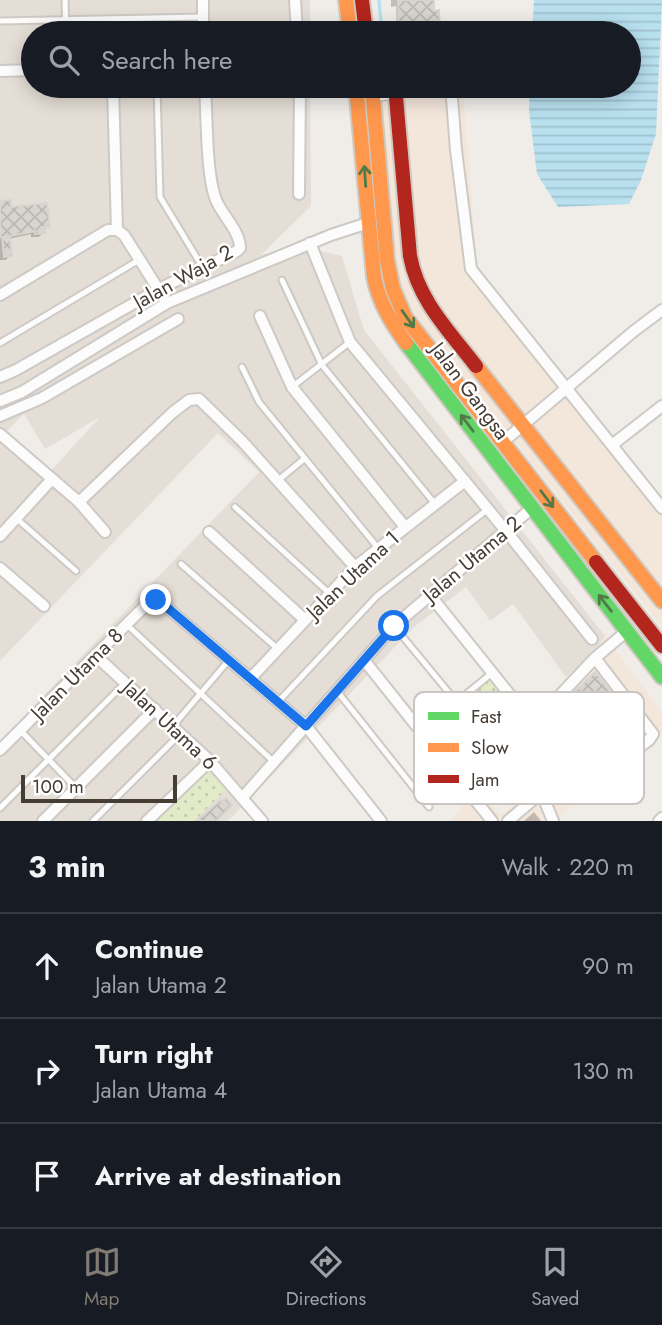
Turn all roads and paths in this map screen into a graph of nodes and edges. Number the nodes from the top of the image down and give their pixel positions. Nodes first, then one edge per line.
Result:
1 (65, 0) edge
2 (203, 0) edge
3 (295, 0) edge
4 (346, 0) edge
5 (362, 0) edge
6 (203, 17) junction
7 (65, 19) junction
8 (0, 21) edge
9 (203, 21) edge
10 (296, 21) edge
11 (349, 21) edge
12 (365, 21) edge
13 (21, 70) edge
14 (0, 71) edge
15 (113, 98) edge
16 (157, 98) edge
17 (206, 98) edge
18 (300, 98) edge
19 (357, 98) edge
20 (375, 98) edge
21 (394, 98) edge
22 (452, 98) edge
23 (299, 194) dead end
24 (368, 223) junction
25 (117, 230) junction
26 (310, 243) junction
27 (140, 259) junction
28 (202, 268) junction
29 (282, 280) dead end
30 (159, 289) junction
31 (0, 296) edge
32 (166, 303) junction
33 (662, 310) edge
34 (260, 316) dead end
35 (178, 319) dead end
36 (350, 342) junction
37 (0, 343) edge
38 (83, 354) junction
39 (322, 365) junction
40 (242, 368) dead end
41 (92, 369) junction
42 (0, 377) edge
43 (292, 387) junction
44 (566, 387) junction
45 (0, 401) edge
46 (662, 406) edge
47 (0, 416) edge
48 (523, 426) junction
49 (2, 441) edge
50 (503, 441) junction
51 (612, 445) junction
52 (304, 460) junction
53 (52, 479) junction
54 (465, 481) junction
55 (276, 482) junction
56 (660, 501) edge
57 (79, 502) junction
58 (435, 504) junction
59 (235, 507) dead end
60 (532, 508) junction
61 (488, 509) junction
62 (16, 518) junction
63 (405, 527) junction
64 (506, 531) junction
65 (105, 532) dead end
66 (209, 532) dead end
67 (0, 536) edge
68 (378, 548) junction
69 (180, 564) dead end
70 (0, 568) edge
71 (355, 568) junction
72 (76, 571) dead end
73 (329, 593) junction
74 (430, 595) junction
75 (662, 601) edge
76 (44, 606) dead end
77 (305, 620) junction
78 (126, 624) junction
79 (394, 626) junction
80 (627, 631) junction
81 (592, 639) dead end
82 (662, 646) edge
83 (278, 649) junction
84 (95, 655) junction
85 (595, 658) junction
86 (229, 660) junction
87 (364, 660) junction
88 (492, 673) junction
89 (662, 677) edge
90 (250, 679) junction
91 (125, 683) junction
92 (563, 690) edge
93 (337, 691) junction
94 (448, 692) edge
95 (469, 692) edge
96 (507, 692) edge
97 (621, 692) edge
98 (201, 693) junction
99 (277, 703) junction
100 (155, 709) junction
101 (644, 722) edge
102 (414, 723) edge
103 (306, 726) junction
104 (177, 729) junction
105 (20, 730) junction
106 (644, 744) edge
107 (0, 750) edge
108 (48, 760) junction
109 (209, 761) junction
110 (274, 762) junction
111 (76, 788) junction
112 (414, 788) edge
113 (243, 797) junction
114 (427, 804) edge
115 (478, 804) edge
116 (527, 804) edge
117 (546, 804) edge
118 (429, 807) dead end
119 (0, 808) edge
120 (43, 821) edge
121 (93, 821) edge
122 (147, 821) edge
123 (262, 821) edge
124 (382, 821) edge
125 (492, 821) edge
126 (508, 821) edge
127 (553, 821) edge

1 - 7 lane
2 - 6 street
3 - 10 street
4 - 11 main road
5 - 12 main road
6 - 7 lane
6 - 9 street
7 - 8 lane
13 - 14 street
15 - 25 street
16 - 28 lane
17 - 28 street, Jalan Waja 2
18 - 23 street
24 -> 19 main road, Jalan Gangsa
20 -> 50 main road, Jalan Gangsa
21 - 48 main road
22 - 44 street
24 - 26 street
60 -> 24 main road, Jalan Gangsa
25 - 27 street
25 - 31 street
26 - 32 street
26 - 36 street
27 - 30 street
27 - 37 lane
28 - 30 street, Jalan Waja 2
29 - 39 lane
30 - 32 street
30 - 42 street, Jalan Waja 2
32 - 38 street
33 - 44 street
34 - 43 street
35 - 41 street
36 - 39 lane
36 - 54 street
38 - 41 street
38 - 45 street
39 - 43 lane
39 - 58 lane
40 - 52 lane
41 - 47 street
43 - 63 street
44 - 48 street
44 - 51 street
46 - 51 street
48 - 50 street
48 - 75 main road
49 - 53 street
50 -> 82 main road, Jalan Gangsa
51 - 56 street
52 - 55 lane
52 - 68 lane
53 - 57 street
53 - 62 street
54 - 58 street, Jalan Utama 1
54 - 61 street
55 - 57 street
55 - 71 street
57 - 65 street
58 - 63 street, Jalan Utama 1
59 - 73 lane
60 - 64 street, Jalan Utama 2
80 -> 60 main road, Jalan Gangsa
61 - 64 street
61 - 99 lane
62 - 67 street
62 - 72 lane
63 - 68 street, Jalan Utama 1
64 - 74 street, Jalan Utama 2
64 - 81 street
66 - 77 street
68 - 71 street, Jalan Utama 1
69 - 83 lane
70 - 76 street
71 - 73 street, Jalan Utama 1
73 - 77 street, Jalan Utama 1
74 - 79 street, Jalan Utama 2
74 - 88 street
77 - 83 street, Jalan Utama 1
78 - 84 street, Jalan Utama 8
78 - 86 street, Jalan Utama 8
78 - 98 lane
79 - 87 street, Jalan Utama 2
79 - 94 lane
80 - 85 street
80 - 89 main road, Jalan Gangsa
83 - 90 street, Jalan Utama 1
84 - 91 street, Jalan Utama 6
84 - 105 street, Jalan Utama 8
85 - 92 street
85 - 97 street
86 - 90 street
86 - 98 lane
87 - 93 street, Jalan Utama 2
87 - 102 street
88 - 95 lane
88 - 96 street
90 - 99 street
91 - 100 street, Jalan Utama 6
91 - 108 lane
93 - 103 street, Jalan Utama 2
93 - 112 lane
98 - 104 lane
98 - 110 lane
99 - 103 street
100 - 104 street, Jalan Utama 6
100 - 111 street
101 - 106 street
103 - 110 street, Jalan Utama 2
103 - 124 street
104 - 109 street, Jalan Utama 6
104 - 121 lane
105 - 107 street, Jalan Utama 8
105 - 108 lane
108 - 111 lane
108 - 119 lane
109 - 113 street, Jalan Utama 6
109 - 122 street
110 - 113 street, Jalan Utama 2
111 - 120 street
113 - 123 street
114 - 118 lane
115 - 125 street
116 - 126 street
117 - 127 street

